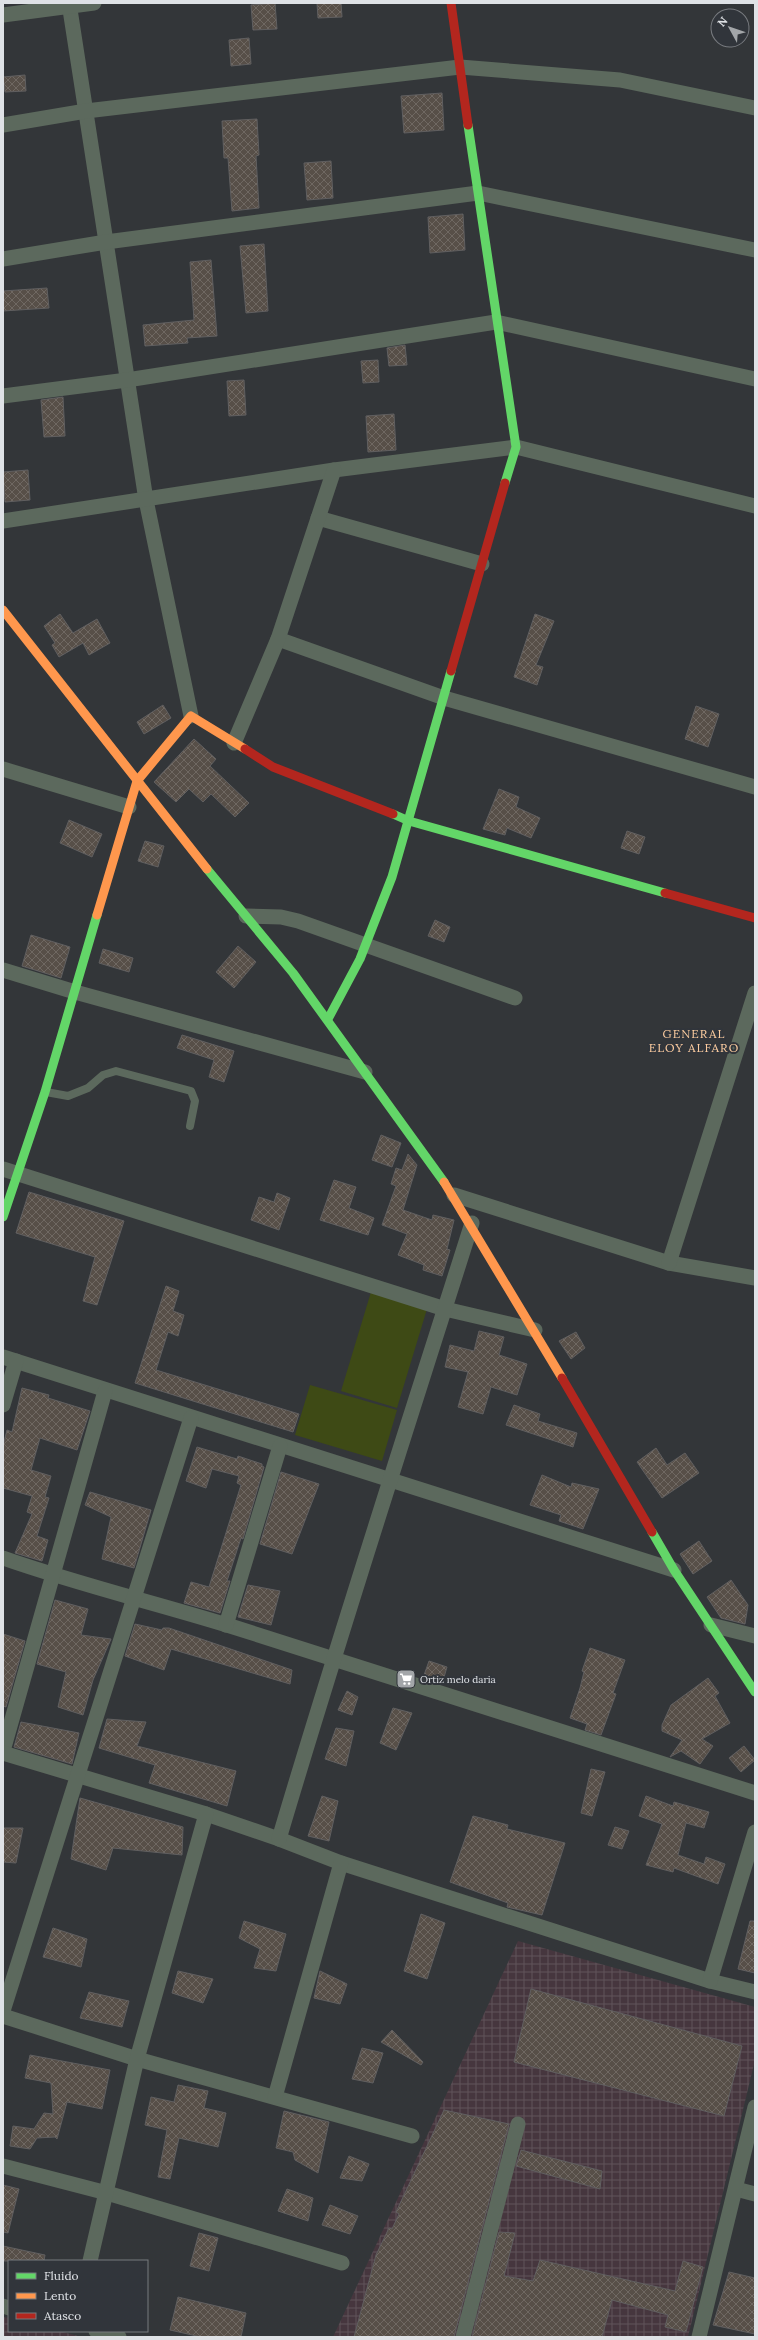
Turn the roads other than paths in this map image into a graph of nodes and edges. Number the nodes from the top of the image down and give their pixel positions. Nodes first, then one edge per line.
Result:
1 (94, 3) edge
2 (451, 3) edge
3 (69, 4) edge
4 (3, 15) edge
5 (460, 67) junction
6 (755, 108) edge
7 (86, 111) junction
8 (3, 125) edge
9 (478, 193) junction
10 (106, 242) junction
11 (755, 250) edge
12 (3, 259) edge
13 (496, 322) junction
14 (755, 379) edge
15 (127, 380) junction
16 (3, 396) edge
17 (516, 446) junction
18 (334, 470) junction
19 (146, 500) junction
20 (755, 506) edge
21 (318, 518) junction
22 (3, 521) edge
23 (482, 564) junction
24 (3, 610) edge
25 (8, 628) edge
26 (278, 639) junction
27 (444, 698) junction
28 (191, 716) junction
29 (234, 743) junction
30 (3, 769) edge
31 (137, 781) junction
32 (755, 787) edge
33 (129, 807) junction
34 (409, 821) junction
35 (246, 916) junction
36 (755, 918) edge
37 (365, 945) junction
38 (3, 970) edge
39 (75, 992) junction
40 (755, 993) edge
41 (515, 998) dead end
42 (328, 1019) junction
43 (365, 1072) junction
44 (45, 1092) junction
45 (190, 1126) dead end
46 (3, 1169) edge
47 (18, 1173) junction
48 (454, 1195) junction
49 (3, 1217) edge
50 (472, 1224) junction
51 (670, 1263) junction
52 (755, 1278) edge
53 (445, 1309) junction
54 (535, 1330) junction
55 (10, 1359) edge
56 (105, 1391) junction
57 (3, 1404) edge
58 (191, 1418) junction
59 (280, 1446) junction
60 (392, 1479) junction
61 (3, 1558) edge
62 (674, 1570) junction
63 (54, 1576) junction
64 (134, 1597) junction
65 (226, 1625) junction
66 (711, 1626) junction
67 (755, 1636) edge
68 (332, 1660) junction
69 (755, 1692) edge
70 (3, 1752) edge
71 (78, 1777) junction
72 (755, 1793) edge
73 (206, 1814) junction
74 (755, 1832) edge
75 (279, 1839) junction
76 (342, 1863) junction
77 (710, 1981) junction
78 (755, 1992) edge
79 (3, 2011) edge
80 (3, 2016) edge
81 (138, 2059) junction
82 (275, 2097) junction
83 (755, 2107) edge
84 (518, 2124) dead end
85 (412, 2136) dead end
86 (3, 2166) edge
87 (736, 2189) junction
88 (107, 2193) junction
89 (755, 2194) edge
90 (90, 2260) edge
91 (342, 2263) dead end
92 (100, 2332) edge
93 (702, 2336) edge
94 (119, 2337) edge
95 (463, 2337) edge

1 - 3 street
2 - 5 street
3 - 4 street
3 - 7 street
5 - 6 street
5 - 7 street
5 - 9 street
7 - 8 street
7 - 10 street
9 - 10 street
9 - 11 street
9 - 13 street
10 - 12 street
10 - 15 street
13 - 14 street
13 - 15 street
13 - 17 street
15 - 16 street
15 - 19 street
17 - 18 street
17 - 20 street
17 - 23 street
18 - 19 street
18 - 21 street
19 - 22 street
19 - 28 street
21 - 23 street
21 - 26 street
23 - 27 street
24 - 25 street
25 - 31 street
26 - 27 street
26 - 29 street
27 - 32 street
27 - 34 street
28 - 29 street
28 - 31 street
29 - 34 street
30 - 33 street
31 - 33 street
31 - 35 street
33 - 39 street
34 - 36 street
34 - 37 street
35 - 37 street
35 - 42 street
37 - 41 street
37 - 42 street
38 - 39 street
39 - 43 street
39 - 44 street
40 - 51 street
42 - 43 street
43 - 48 street
44 - 45 lane
44 - 47 street
46 - 47 street
47 - 49 street
47 - 53 street
48 - 50 street
48 - 51 street
50 - 53 street
50 - 54 street
51 - 52 street
53 - 54 street
53 - 60 street
54 - 62 street
55 - 56 street
55 - 57 street
56 - 58 street
56 - 63 street
58 - 59 street
58 - 64 street
59 - 60 street
59 - 65 street
60 - 62 street
60 - 68 street
61 - 63 street
62 - 66 street
63 - 64 street
63 - 70 street
64 - 65 street
64 - 71 street
65 - 68 street
66 - 67 street
66 - 69 street
68 - 72 street
68 - 75 street
70 - 71 street
71 - 73 street
71 - 79 street
73 - 75 street
73 - 81 street
74 - 77 street
75 - 76 street
76 - 77 street
76 - 82 street
77 - 78 street
80 - 81 street
81 - 82 street
81 - 88 street
82 - 85 street
83 - 87 street
84 - 95 street
86 - 88 street
87 - 89 street
87 - 93 street
88 - 90 street
88 - 91 street
92 - 94 street

